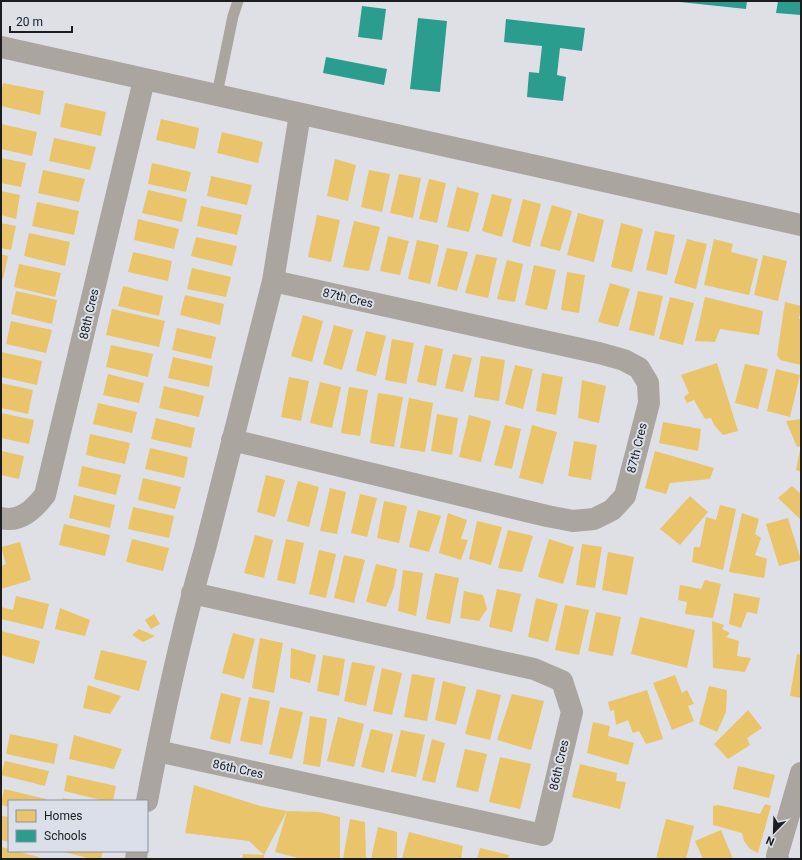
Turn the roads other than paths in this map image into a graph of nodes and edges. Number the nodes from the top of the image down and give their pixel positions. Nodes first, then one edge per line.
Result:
1 (238, 1) edge
2 (1, 47) edge
3 (144, 80) junction
4 (217, 94) junction
5 (300, 114) junction
6 (801, 225) edge
7 (273, 281) junction
8 (232, 440) junction
9 (1, 518) edge
10 (192, 593) junction
11 (156, 751) junction
12 (801, 773) edge
13 (147, 800) edge
14 (778, 859) edge

1 - 4 lane
2 - 3 street
3 - 4 street
3 - 9 street, 88th Cres
4 - 5 street
5 - 6 street
5 - 7 street
7 - 8 street
7 - 8 street, 87th Cres
8 - 10 street
10 - 11 street
10 - 11 street, 86th Cres
11 - 13 street
12 - 14 street

